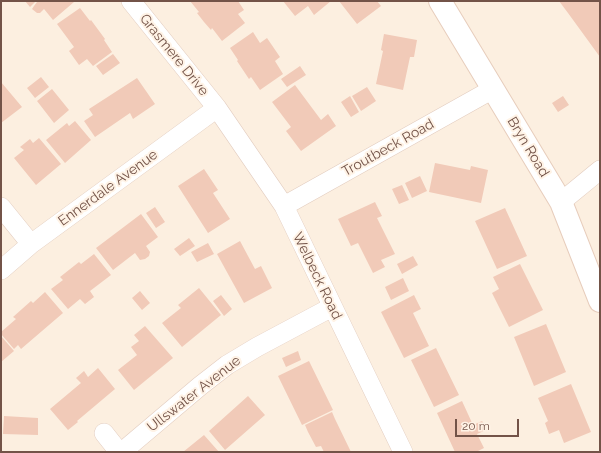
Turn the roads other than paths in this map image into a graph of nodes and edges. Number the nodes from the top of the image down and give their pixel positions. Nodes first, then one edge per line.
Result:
1 (131, 1) edge
2 (440, 1) edge
3 (493, 89) junction
4 (217, 108) junction
5 (600, 170) edge
6 (561, 202) junction
7 (284, 206) junction
8 (1, 207) edge
9 (31, 244) junction
10 (1, 270) edge
11 (600, 301) edge
12 (332, 307) junction
13 (104, 433) dead end
14 (119, 452) edge
15 (122, 452) edge
16 (402, 452) edge

1 - 4 street, Grasmere Drive
2 - 3 main road, Bryn Road
3 - 6 main road, Bryn Road
3 - 7 street, Troutbeck Road
4 - 7 street, Welbeck Road
4 - 9 street, Ennerdale Avenue
5 - 6 street
6 - 11 main road, Bryn Road
7 - 12 street, Welbeck Road
8 - 9 street
9 - 10 street, Ennerdale Avenue
12 - 15 street, Ullswater Avenue
12 - 16 street, Welbeck Road
13 - 14 street

